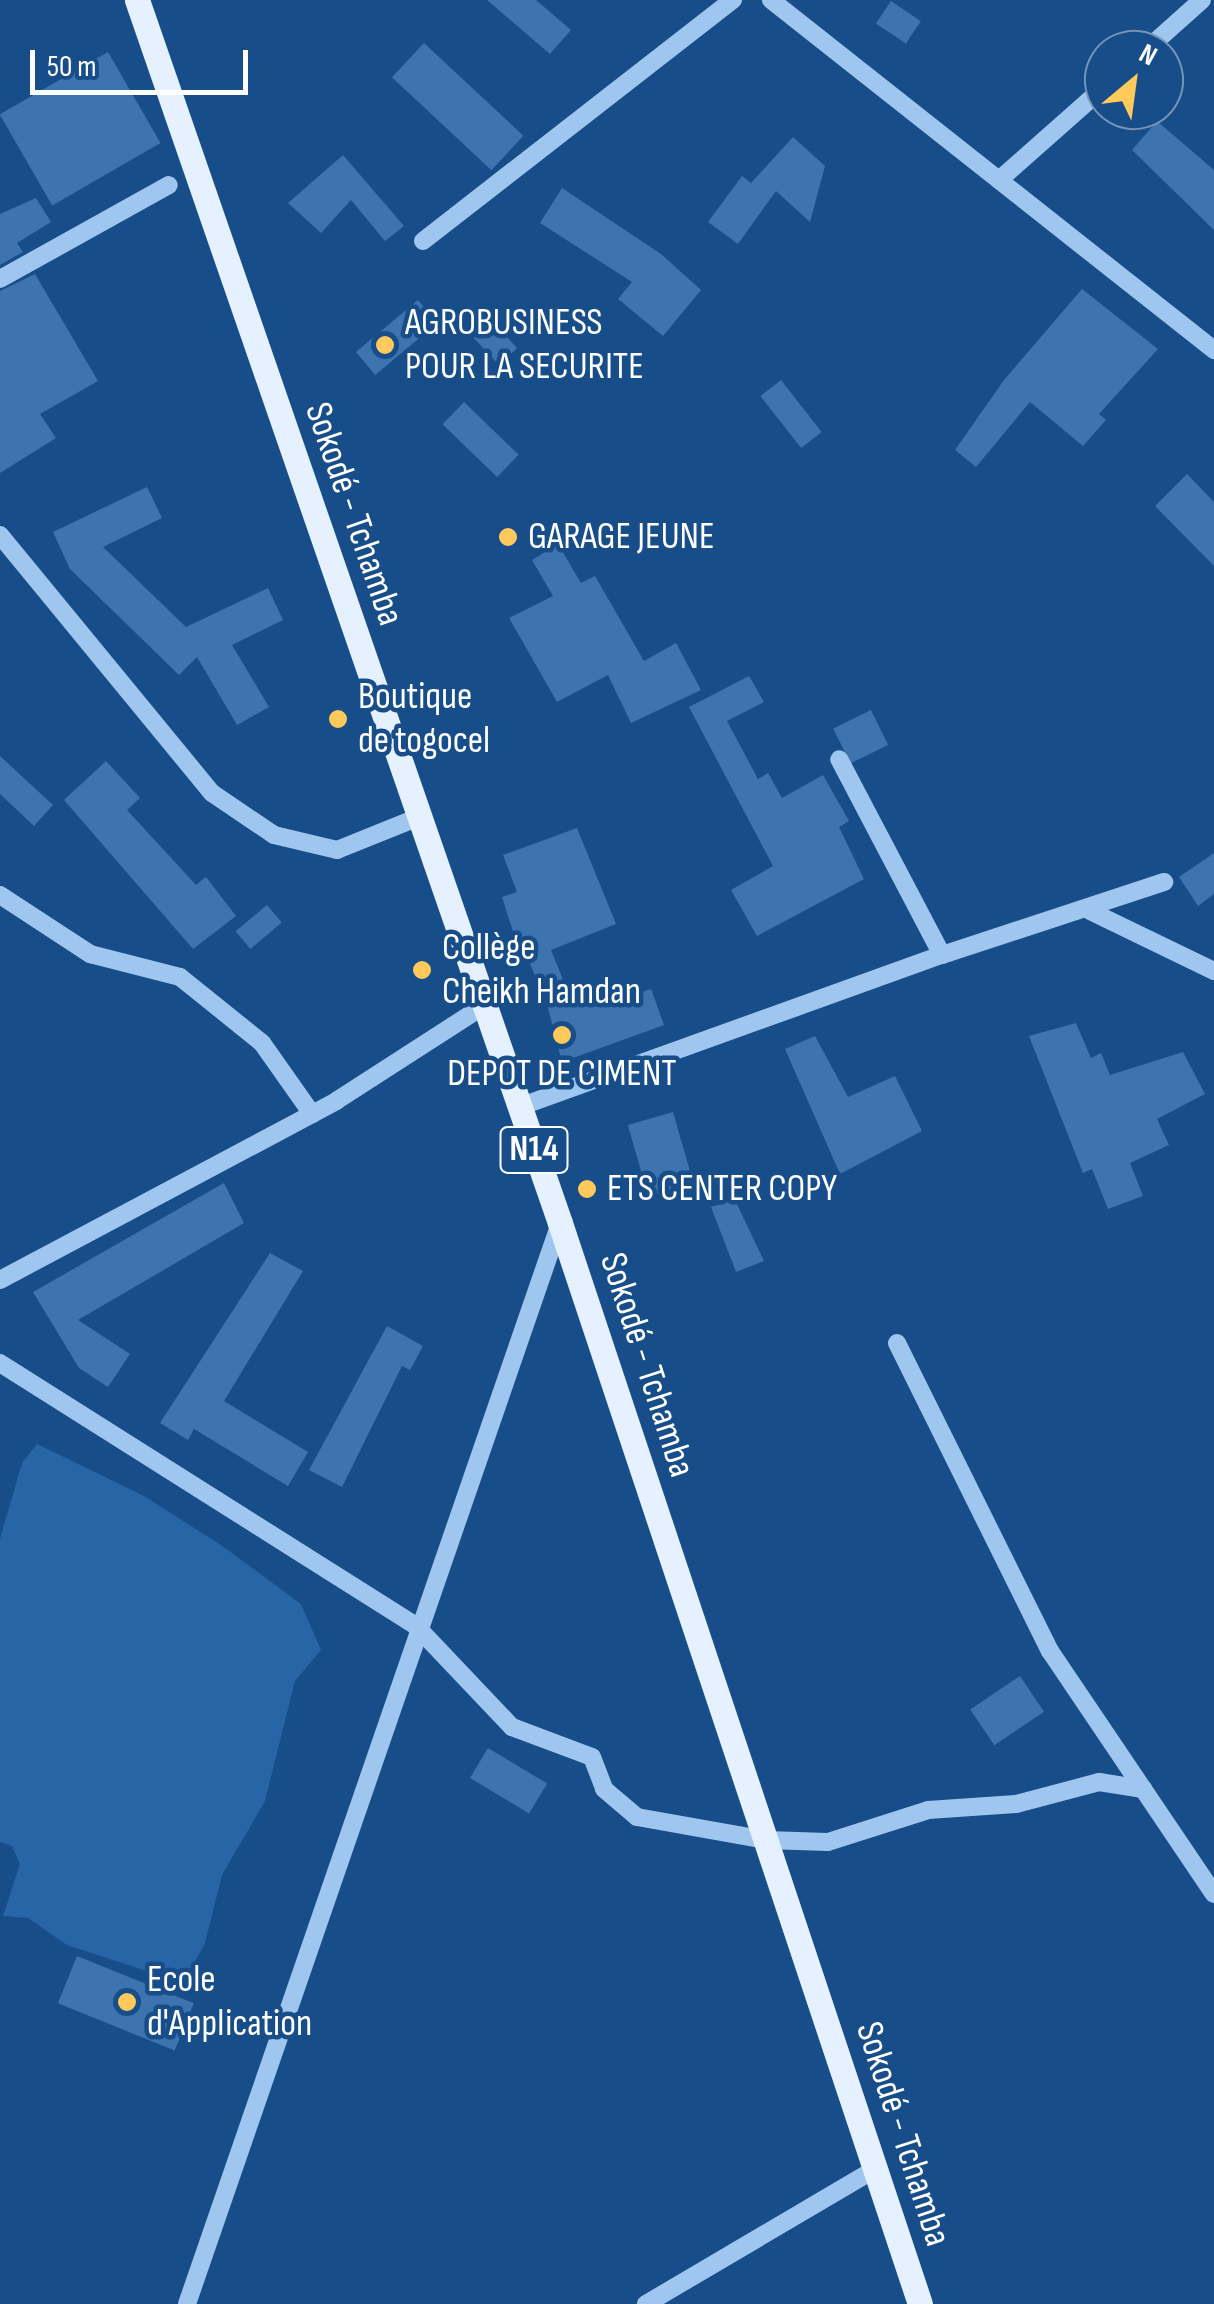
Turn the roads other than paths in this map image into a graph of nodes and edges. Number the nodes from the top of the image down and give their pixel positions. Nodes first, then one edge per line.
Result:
1 (137, 0) edge
2 (733, 0) edge
3 (771, 0) edge
4 (1202, 0) edge
5 (1168, 30) edge
6 (1084, 105) edge
7 (999, 180) junction
8 (169, 184) dead end
9 (423, 241) dead end
10 (0, 278) edge
11 (1214, 350) edge
12 (0, 535) edge
13 (839, 759) dead end
14 (420, 817) junction
15 (1164, 882) dead end
16 (0, 895) edge
17 (1090, 911) junction
18 (942, 955) junction
19 (1214, 970) edge
20 (484, 1005) junction
21 (520, 1107) junction
22 (312, 1114) junction
23 (560, 1222) junction
24 (0, 1280) edge
25 (897, 1344) dead end
26 (0, 1363) edge
27 (417, 1627) junction
28 (1143, 1789) junction
29 (766, 1840) junction
30 (1214, 1894) edge
31 (875, 2169) junction
32 (187, 2304) edge
33 (646, 2304) edge
34 (920, 2304) edge

1 - 14 main road, Sokodé - Tchamba / N14
2 - 9 street
3 - 7 street
4 - 5 street
6 - 7 street
7 - 11 street
8 - 10 street
12 - 14 street
13 - 18 street
14 - 20 main road, Sokodé - Tchamba / N14
15 - 17 street
16 - 22 street
17 - 18 street
17 - 19 street
18 - 21 street
20 - 21 main road, Sokodé - Tchamba / N14
20 - 22 street
21 - 23 main road, Sokodé - Tchamba / N14
22 - 24 street
23 - 27 street
23 - 29 main road, Sokodé - Tchamba / N14
25 - 28 street
26 - 27 street
27 - 29 street
27 - 32 street
28 - 29 street
28 - 30 street
29 - 31 main road, Sokodé - Tchamba / N14
31 - 33 street
31 - 34 main road, Sokodé - Tchamba / N14

